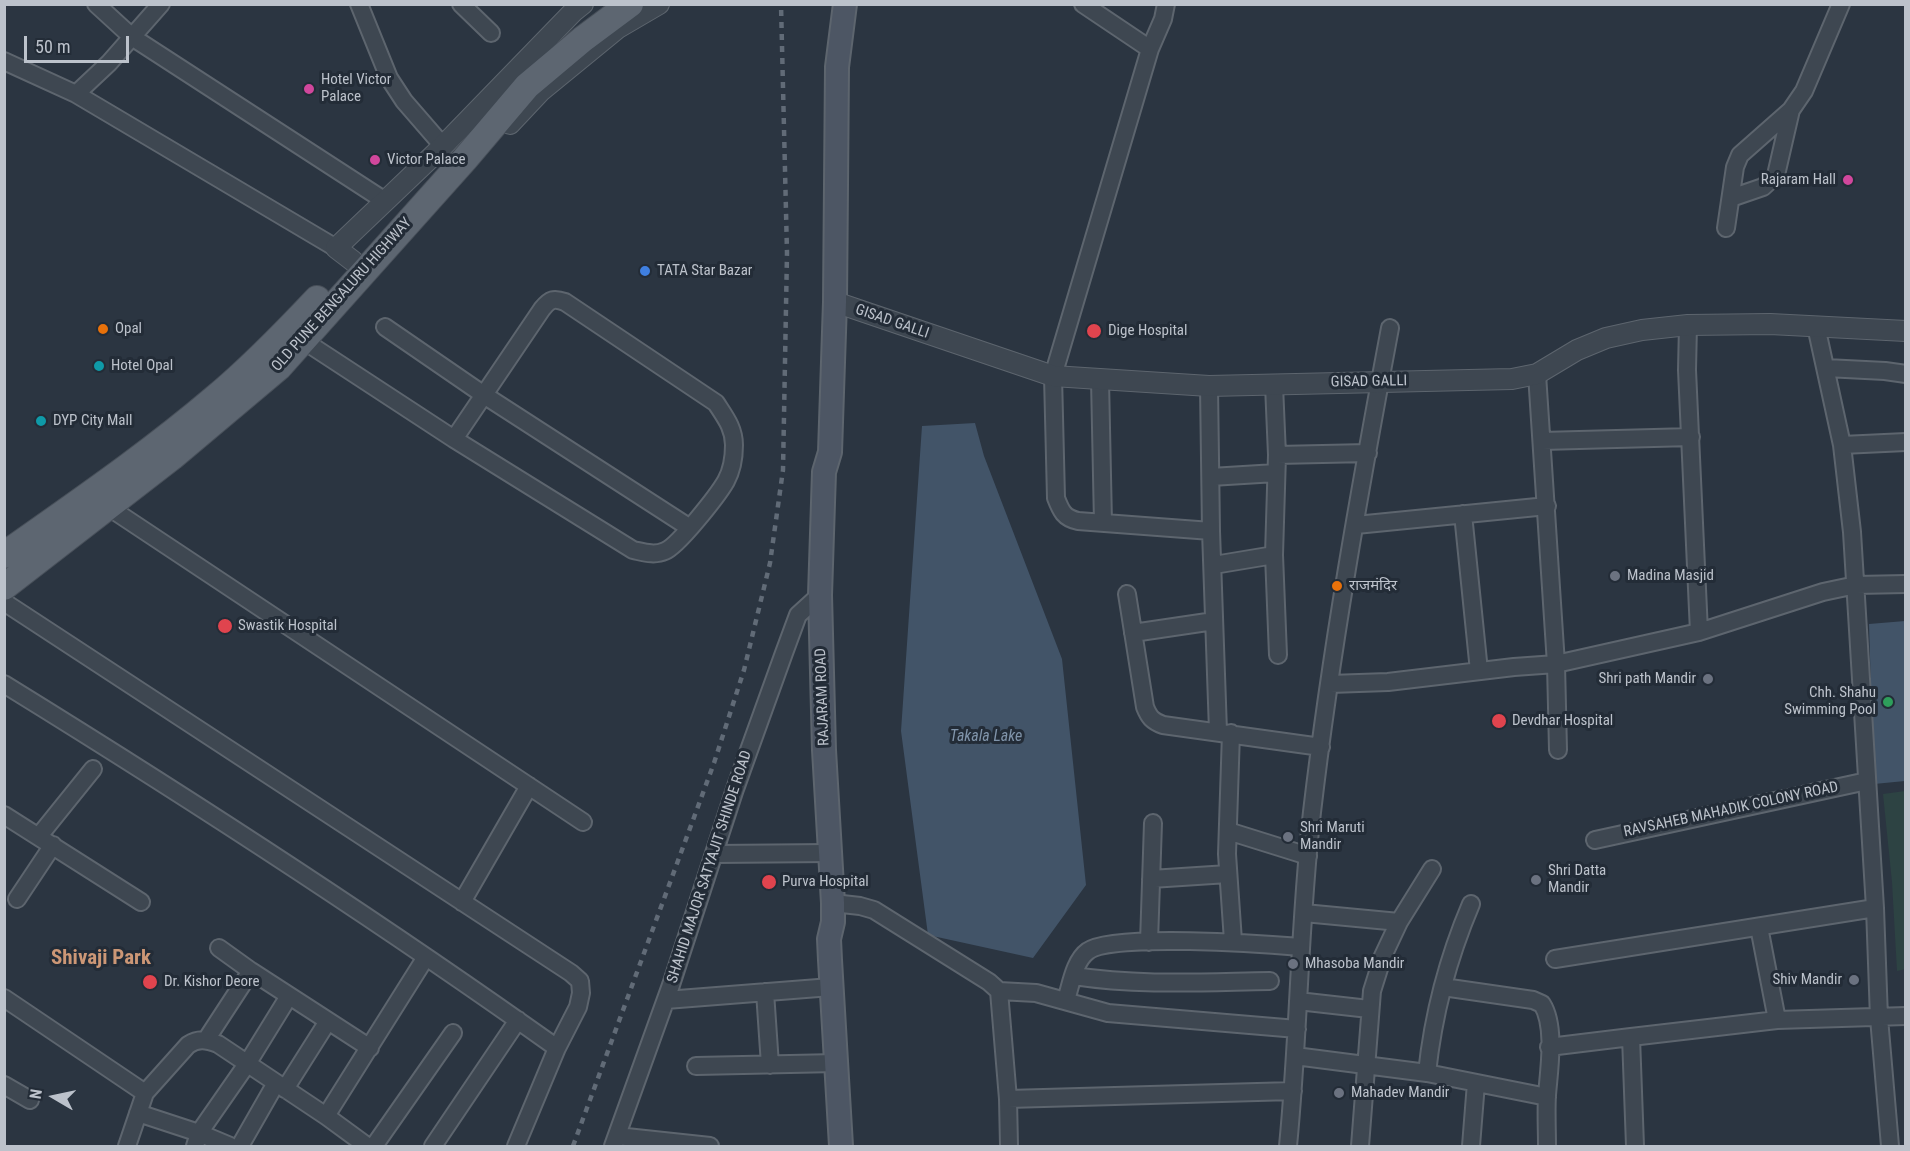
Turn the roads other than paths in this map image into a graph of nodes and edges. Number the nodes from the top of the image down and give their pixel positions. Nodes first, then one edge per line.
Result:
1 (96, 4) edge
2 (161, 4) edge
3 (359, 4) edge
4 (461, 4) edge
5 (603, 4) edge
6 (630, 4) edge
7 (660, 4) edge
8 (832, 4) edge
9 (845, 4) edge
10 (1083, 4) edge
11 (1166, 4) edge
12 (1841, 4) edge
13 (575, 7) edge
14 (491, 33) dead end
15 (132, 37) junction
16 (1150, 49) junction
17 (4, 61) edge
18 (76, 94) junction
19 (1791, 110) junction
20 (443, 146) junction
21 (1731, 198) junction
22 (385, 201) junction
23 (1726, 228) dead end
24 (353, 259) junction
25 (835, 302) junction
26 (1688, 325) junction
27 (1816, 326) junction
28 (385, 327) dead end
29 (1390, 328) dead end
30 (1905, 331) edge
31 (296, 335) junction
32 (1826, 368) junction
33 (1538, 374) junction
34 (1905, 374) edge
35 (1053, 376) junction
36 (1100, 380) junction
37 (1380, 382) junction
38 (1274, 385) junction
39 (1209, 386) junction
40 (484, 394) junction
41 (1691, 437) junction
42 (454, 439) junction
43 (1542, 441) junction
44 (1905, 442) edge
45 (1842, 445) junction
46 (1368, 453) junction
47 (1277, 455) junction
48 (824, 472) junction
49 (1276, 473) junction
50 (1210, 477) junction
51 (107, 506) junction
52 (1547, 506) junction
53 (1463, 514) junction
54 (1103, 524) junction
55 (1356, 525) junction
56 (690, 528) junction
57 (1211, 531) junction
58 (4, 555) edge
59 (1274, 555) junction
60 (1214, 565) junction
61 (1905, 584) edge
62 (1856, 585) junction
63 (4, 587) edge
64 (1127, 594) dead end
65 (820, 595) junction
66 (4, 602) edge
67 (1214, 621) junction
68 (1699, 632) junction
69 (1134, 633) junction
70 (1278, 655) dead end
71 (1556, 664) junction
72 (1479, 671) junction
73 (4, 684) edge
74 (1330, 684) junction
75 (1225, 732) junction
76 (1321, 747) junction
77 (1558, 750) dead end
78 (93, 769) dead end
79 (1867, 781) junction
80 (529, 786) junction
81 (4, 815) edge
82 (583, 822) dead end
83 (1153, 823) dead end
84 (1228, 831) junction
85 (39, 836) junction
86 (1595, 840) dead end
87 (53, 845) junction
88 (830, 853) junction
89 (714, 854) junction
90 (1308, 856) junction
91 (1432, 869) dead end
92 (1228, 874) junction
93 (1151, 879) junction
94 (17, 899) dead end
95 (141, 902) dead end
96 (462, 902) junction
97 (1471, 904) dead end
98 (1875, 908) junction
99 (833, 912) junction
100 (1304, 913) junction
101 (1399, 922) junction
102 (1759, 927) junction
103 (1233, 941) junction
104 (1149, 942) junction
105 (1301, 947) junction
106 (219, 948) dead end
107 (426, 957) junction
108 (1556, 958) dead end
109 (251, 971) junction
110 (1074, 976) junction
111 (1270, 981) dead end
112 (831, 987) junction
113 (1443, 987) junction
114 (999, 991) junction
115 (765, 992) junction
116 (289, 996) junction
117 (4, 998) edge
118 (666, 1000) junction
119 (1066, 1000) junction
120 (1298, 1000) junction
121 (1369, 1009) junction
122 (1905, 1016) edge
123 (1879, 1018) junction
124 (328, 1020) junction
125 (518, 1020) junction
126 (1777, 1020) junction
127 (1296, 1029) junction
128 (453, 1033) dead end
129 (1631, 1037) junction
130 (206, 1040) junction
131 (1549, 1047) junction
132 (369, 1048) junction
133 (557, 1048) junction
134 (1295, 1056) junction
135 (837, 1063) junction
136 (247, 1064) junction
137 (770, 1065) junction
138 (696, 1066) dead end
139 (1366, 1066) junction
140 (1427, 1073) junction
141 (1476, 1083) junction
142 (4, 1085) edge
143 (280, 1086) junction
144 (1293, 1091) junction
145 (145, 1093) junction
146 (1547, 1097) junction
147 (1008, 1099) junction
148 (30, 1100) dead end
149 (138, 1113) junction
150 (326, 1116) junction
151 (197, 1140) edge
152 (615, 1141) edge
153 (128, 1146) edge
154 (230, 1146) edge
155 (240, 1146) edge
156 (367, 1146) edge
157 (374, 1146) edge
158 (433, 1146) edge
159 (516, 1146) edge
160 (710, 1146) edge
161 (842, 1146) edge
162 (855, 1146) edge
163 (1009, 1146) edge
164 (1288, 1146) edge
165 (1360, 1146) edge
166 (1471, 1146) edge
167 (1547, 1146) edge
168 (1635, 1146) edge
169 (1890, 1146) edge

1 - 15 street
2 - 15 street
3 - 20 street
4 - 14 street
5 - 24 main road, OLD PUNE BENGALURU HIGHWAY
6 - 24 main road, OLD PUNE BENGALURU HIGHWAY
7 - 24 street
8 - 48 main road
9 - 25 main road
10 - 16 street
11 - 16 street
12 - 19 street
13 - 20 street
15 - 18 street
15 - 22 street
16 - 35 street
17 - 18 street
18 - 24 street
19 - 21 street
19 - 21 street
20 - 22 street
21 - 23 street
22 - 24 street
24 - 31 main road, OLD PUNE BENGALURU HIGHWAY
25 - 35 street, GISAD GALLI
25 - 48 main road
26 - 27 street, GISAD GALLI
26 - 33 street, GISAD GALLI
26 - 41 street
27 - 30 street, GISAD GALLI
27 - 32 street
28 - 40 street
29 - 37 street
31 - 42 street
31 - 51 main road, OLD PUNE BENGALURU HIGHWAY
31 - 58 main road, OLD PUNE BENGALURU HIGHWAY
32 - 34 street
32 - 45 street
33 - 37 street, GISAD GALLI
33 - 43 street
35 - 36 street, GISAD GALLI
35 - 54 street
36 - 39 street, GISAD GALLI
36 - 54 street
37 - 38 street, GISAD GALLI
37 - 46 street
38 - 39 street, GISAD GALLI
38 - 47 street
39 - 50 street
40 - 42 street
40 - 56 street
40 - 56 street
41 - 43 street
41 - 68 street
42 - 56 street
43 - 52 street
44 - 45 street
45 - 62 street
46 - 47 street
46 - 55 street
47 - 49 street
48 - 65 main road, RAJARAM ROAD
49 - 50 street
49 - 59 street
50 - 57 street
51 - 63 main road, OLD PUNE BENGALURU HIGHWAY
51 - 80 street
52 - 53 street
52 - 71 street
53 - 55 street
53 - 72 street
54 - 57 street
55 - 74 street
57 - 60 street
59 - 60 street
59 - 70 street
60 - 67 street
61 - 62 street
62 - 68 street
62 - 79 street
64 - 69 street
65 - 88 main road, RAJARAM ROAD
65 - 89 street, SHAHID MAJOR SATYAJIT SHINDE ROAD
66 - 96 street
67 - 69 street
67 - 75 street
68 - 71 street
69 - 75 street
71 - 72 street
71 - 77 street
72 - 74 street
73 - 107 street
74 - 76 street
75 - 76 street
75 - 84 street
76 - 90 street
78 - 85 street
79 - 86 street, RAVSAHEB MAHADIK COLONY ROAD
79 - 98 street
80 - 82 street
80 - 96 street
81 - 85 street
83 - 93 street
84 - 90 street
84 - 92 street
85 - 87 street
87 - 94 street
87 - 95 street
88 - 89 street
88 - 99 main road, RAJARAM ROAD
89 - 118 street, SHAHID MAJOR SATYAJIT SHINDE ROAD
90 - 100 street
91 - 101 street
92 - 93 street
92 - 103 street
93 - 104 street
96 - 133 street
97 - 113 street
98 - 102 street
98 - 123 street
99 - 112 main road, RAJARAM ROAD
99 - 114 street
99 - 162 main road, RAJARAM ROAD
100 - 101 street
100 - 105 street
101 - 121 street
102 - 108 street
102 - 126 street
103 - 104 street
103 - 105 street
104 - 110 street
105 - 120 street
106 - 109 street
107 - 125 street
107 - 132 street
109 - 116 street
109 - 130 street
110 - 111 street
110 - 119 street
112 - 115 street
112 - 135 main road, RAJARAM ROAD
113 - 131 street
113 - 140 street
114 - 119 street
114 - 147 street
115 - 118 street
115 - 137 street
116 - 124 street
116 - 136 street
117 - 145 street
118 - 152 street, SHAHID MAJOR SATYAJIT SHINDE ROAD
119 - 127 street
120 - 121 street
120 - 127 street
121 - 139 street
122 - 123 street
123 - 126 street
123 - 169 street
124 - 132 street
124 - 143 street
125 - 133 street
125 - 158 street
126 - 129 street
127 - 134 street
128 - 157 street
129 - 131 street
129 - 168 street
130 - 136 street
130 - 145 street
131 - 146 street
132 - 150 street
133 - 159 street
134 - 139 street
134 - 144 street
135 - 137 street
135 - 161 main road, RAJARAM ROAD
136 - 143 street
136 - 151 street
137 - 138 street
139 - 140 street
139 - 165 street
140 - 141 street
141 - 146 street
141 - 166 street
142 - 148 street
143 - 150 street
143 - 155 street
144 - 147 street
144 - 164 street
145 - 149 street
146 - 167 street
147 - 163 street
149 - 151 street
149 - 153 street
150 - 156 street
151 - 154 street
152 - 160 street

